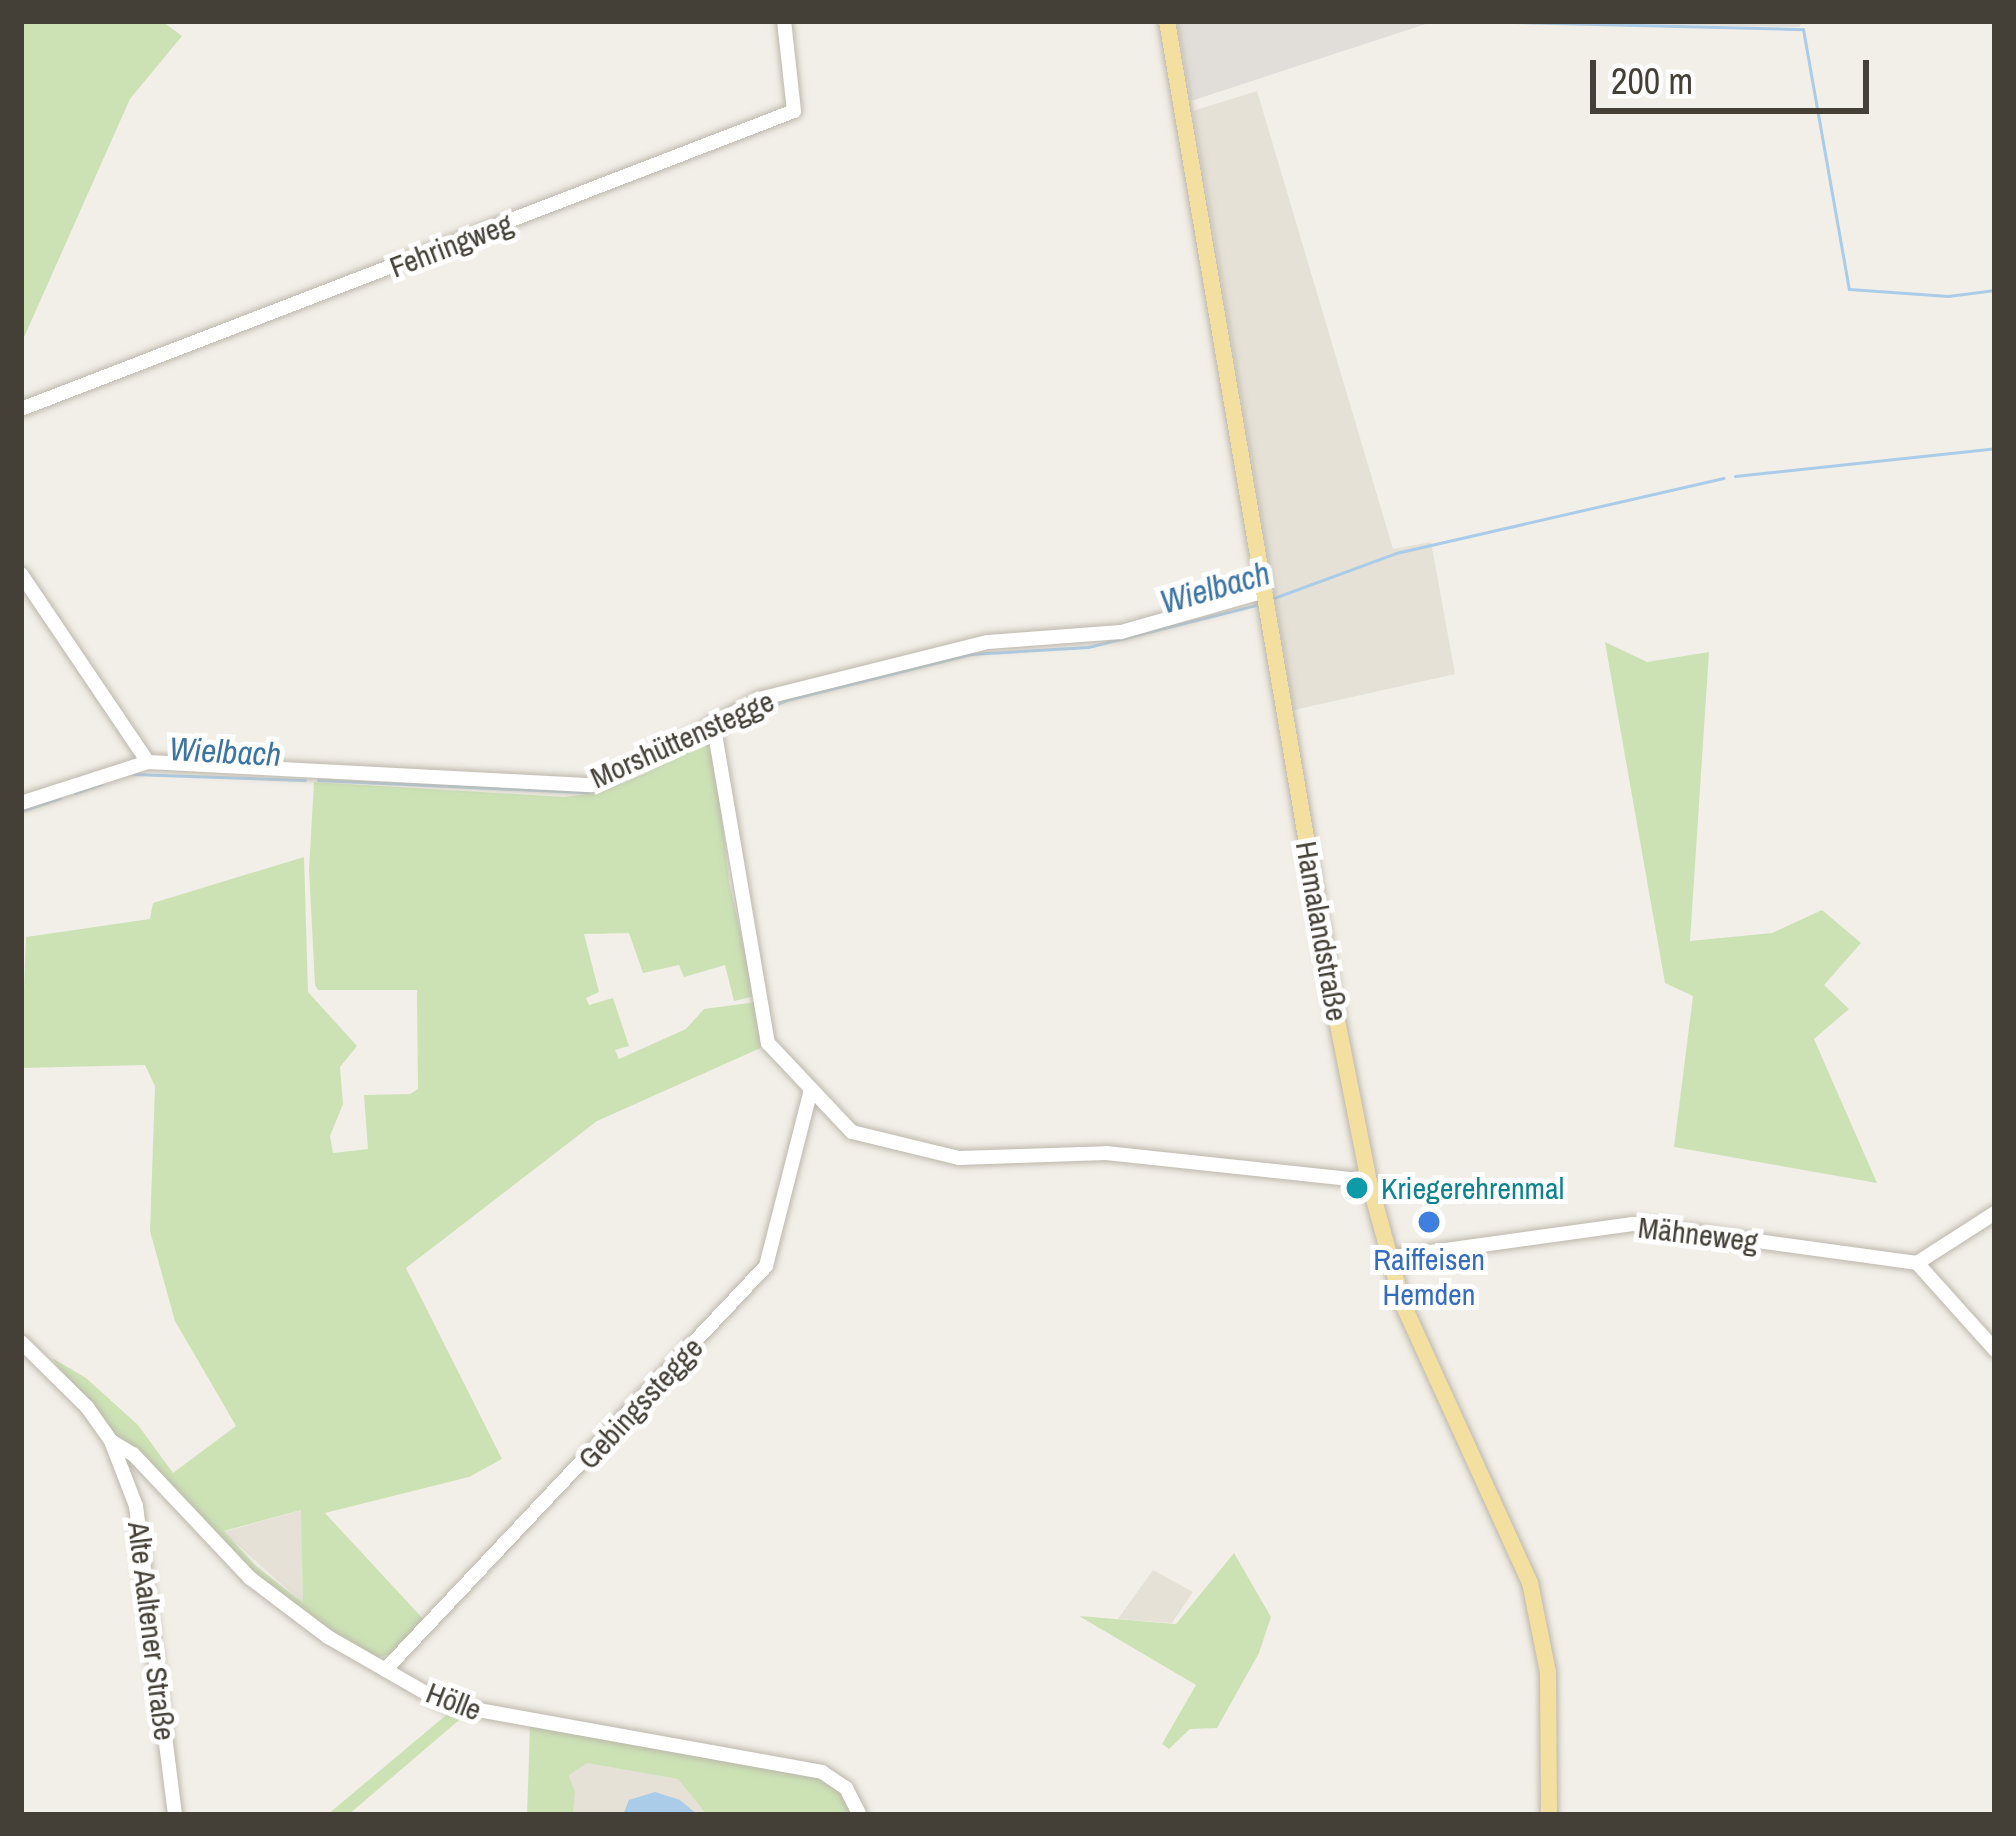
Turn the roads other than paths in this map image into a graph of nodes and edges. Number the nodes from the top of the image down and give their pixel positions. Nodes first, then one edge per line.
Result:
1 (784, 21) edge
2 (1167, 21) edge
3 (21, 410) edge
4 (21, 574) edge
5 (1266, 597) junction
6 (713, 722) junction
7 (148, 762) junction
8 (21, 803) edge
9 (811, 1090) junction
10 (1369, 1181) junction
11 (1995, 1214) edge
12 (1388, 1258) junction
13 (1917, 1263) junction
14 (21, 1342) edge
15 (1995, 1350) edge
16 (111, 1441) junction
17 (386, 1670) junction
18 (175, 1815) edge
19 (860, 1815) edge
20 (1549, 1815) edge

1 - 3 street, Fehringweg
2 - 5 main road, Hamalandstraße
4 - 7 street
5 - 6 street, Morshüttenstegge
5 - 10 main road, Hamalandstraße
6 - 7 street, Morshüttenstegge
6 - 9 street
7 - 8 street, Morshüttenstegge
9 - 10 street
9 - 17 street, Gebingsstegge
10 - 12 main road, Hamalandstraße
11 - 13 street
12 - 13 street, Mähneweg
12 - 20 main road, Hamalandstraße
13 - 15 street
14 - 16 street, Alte Aaltener Straße
16 - 17 street, Hölle
16 - 18 street, Alte Aaltener Straße
17 - 19 street, Hölle

